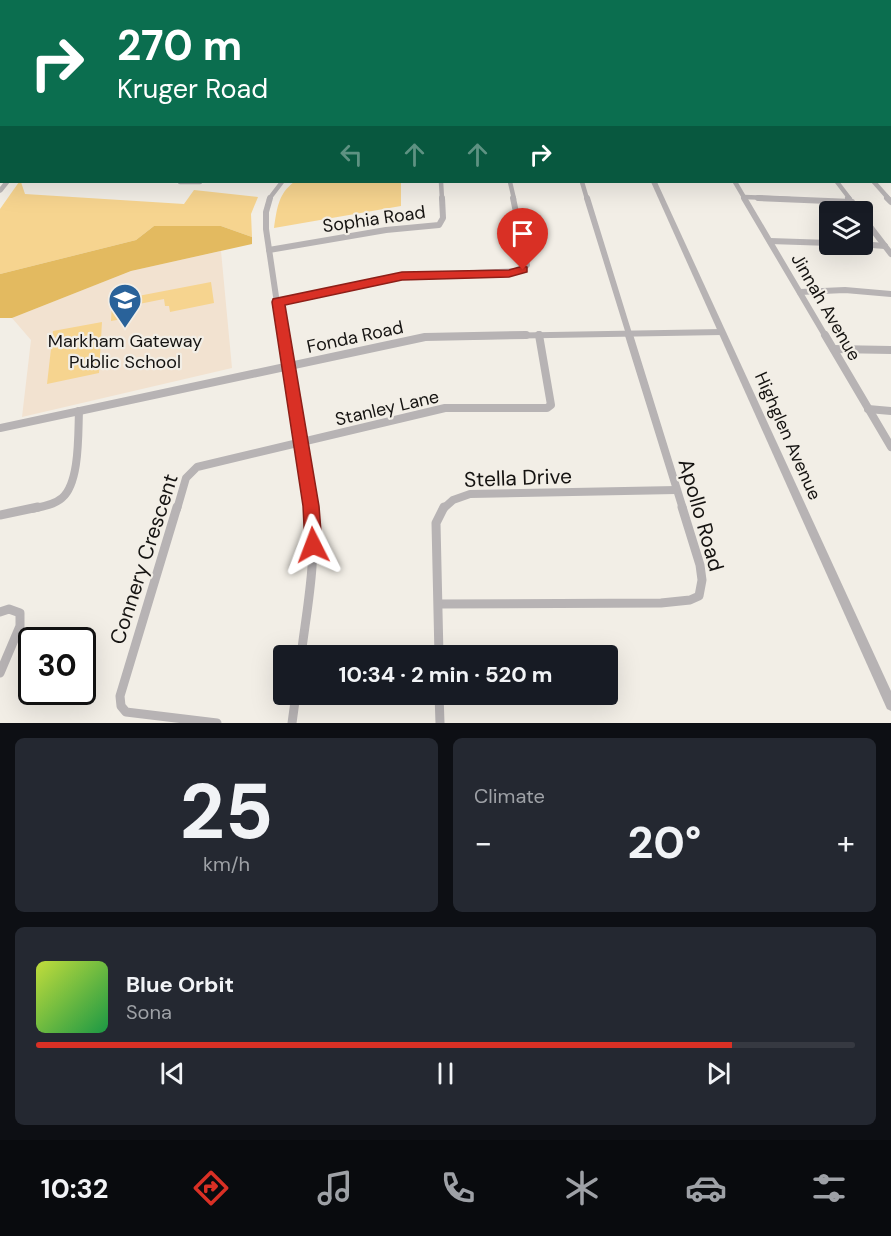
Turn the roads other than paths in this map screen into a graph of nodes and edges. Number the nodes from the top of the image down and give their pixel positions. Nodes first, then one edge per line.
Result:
1 (281, 183) edge
2 (441, 183) edge
3 (510, 183) edge
4 (582, 183) edge
5 (654, 183) edge
6 (736, 183) edge
7 (838, 183) edge
8 (875, 183) edge
9 (744, 197) junction
10 (830, 201) edge
11 (851, 201) edge
12 (891, 202) edge
13 (873, 230) edge
14 (770, 241) junction
15 (819, 243) edge
16 (873, 245) edge
17 (885, 246) junction
18 (269, 250) junction
19 (891, 254) edge
20 (801, 292) junction
21 (891, 294) edge
22 (278, 302) junction
23 (722, 332) junction
24 (628, 333) junction
25 (539, 334) junction
26 (834, 350) junction
27 (891, 350) edge
28 (289, 366) junction
29 (868, 409) junction
30 (79, 411) junction
31 (891, 411) edge
32 (0, 428) edge
33 (301, 443) junction
34 (891, 447) edge
35 (676, 490) junction
36 (0, 515) edge
37 (439, 604) junction
38 (0, 612) edge
39 (302, 645) edge
40 (439, 645) edge
41 (0, 673) edge
42 (294, 705) edge
43 (440, 705) edge
44 (891, 705) edge
45 (218, 723) edge
46 (292, 723) edge
47 (440, 723) edge

1 - 18 street
2 - 18 street, Sophia Road
3 - 22 street
4 - 24 street
5 - 23 street, Highglen Avenue
6 - 9 street, Jinnah Avenue
7 - 11 street
8 - 12 street
9 - 10 street
9 - 14 street, Jinnah Avenue
13 - 17 street
14 - 15 street
14 - 20 street, Jinnah Avenue
16 - 17 street
17 - 19 street
18 - 22 street
20 - 21 street
20 - 26 street, Jinnah Avenue
22 - 28 street
23 - 24 street, Fonda Road
23 - 44 street, Highglen Avenue
24 - 25 street, Fonda Road
24 - 35 street, Apollo Road
25 - 28 street, Fonda Road
25 - 33 street, Stanley Lane
26 - 27 street
26 - 29 street, Jinnah Avenue
28 - 30 street, Fonda Road
28 - 33 street
29 - 31 street
29 - 34 street, Jinnah Avenue
30 - 32 street, Fonda Road
30 - 36 street
33 - 39 street
33 - 45 street, Connery Crescent
35 - 37 street, Stella Drive
35 - 37 street, Apollo Road
37 - 40 street, Stella Drive
38 - 41 street
42 - 46 street
43 - 47 street

